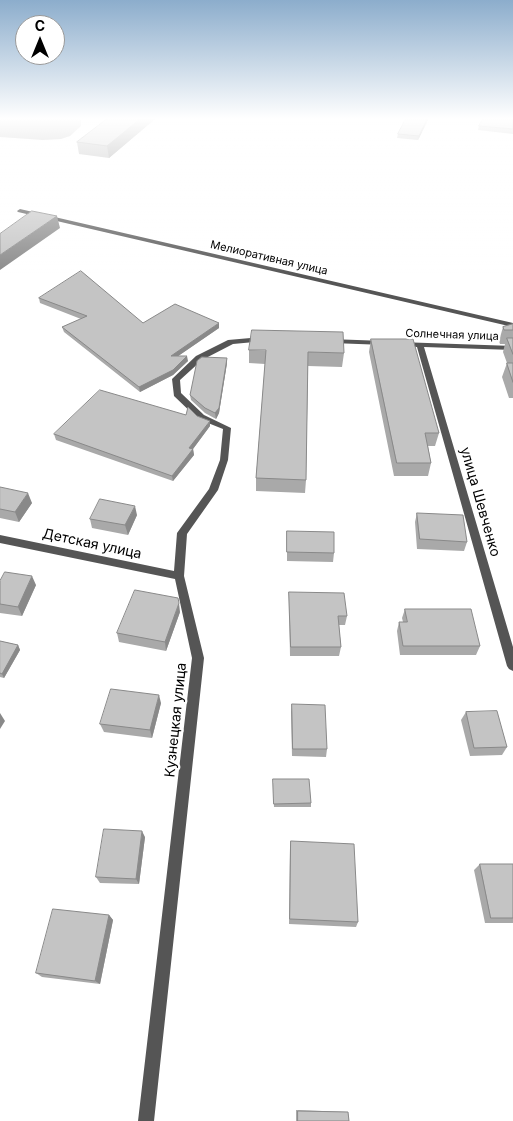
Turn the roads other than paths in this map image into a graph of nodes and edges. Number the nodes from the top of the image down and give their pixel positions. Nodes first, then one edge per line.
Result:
1 (20, 211) dead end
2 (513, 325) edge
3 (271, 338) edge
4 (321, 340) edge
5 (420, 345) junction
6 (513, 348) edge
7 (0, 539) edge
8 (179, 576) junction
9 (513, 666) edge
10 (146, 1121) edge

1 - 2 street, Мелиоративная улица
3 - 8 street, Кузнецкая улица
4 - 5 street, Солнечная улица
5 - 6 street, Солнечная улица
5 - 9 street, улица Шевченко
7 - 8 street, Детская улица
8 - 10 street, Кузнецкая улица

